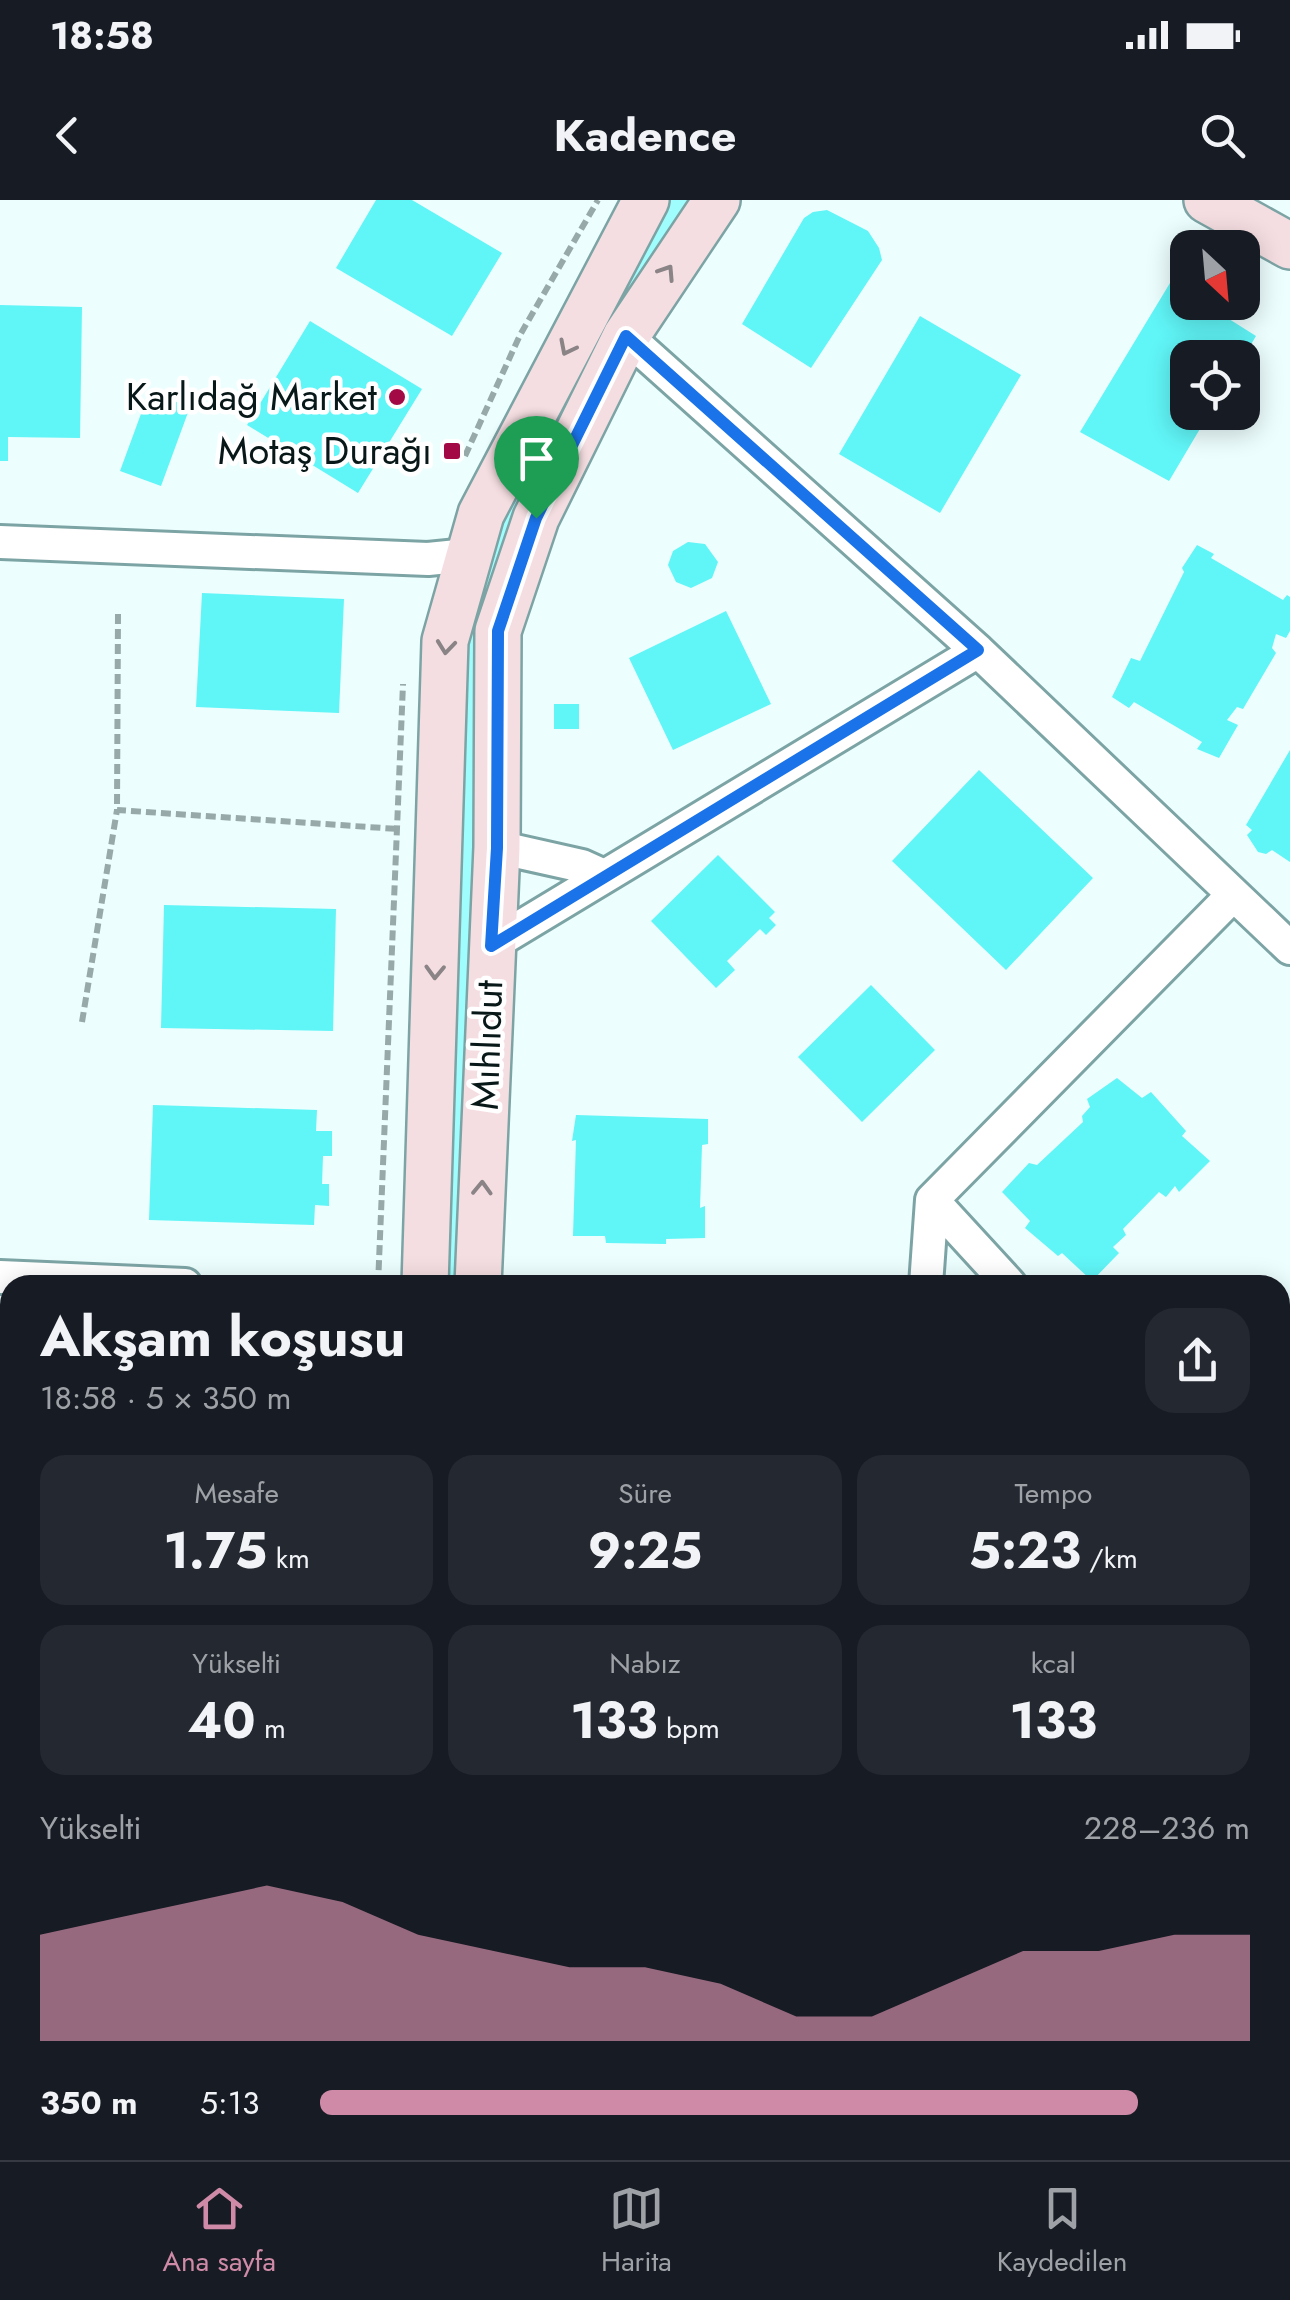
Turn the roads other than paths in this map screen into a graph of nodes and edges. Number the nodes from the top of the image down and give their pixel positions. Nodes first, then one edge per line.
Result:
1 (646, 200) edge
2 (717, 200) edge
3 (1207, 200) edge
4 (1290, 246) edge
5 (626, 336) junction
6 (0, 542) edge
7 (468, 555) junction
8 (978, 650) junction
9 (497, 848) junction
10 (604, 876) junction
11 (1233, 894) junction
12 (491, 946) junction
13 (1290, 948) edge
14 (932, 1200) junction
15 (425, 1275) edge
16 (478, 1275) edge
17 (927, 1275) edge
18 (1001, 1275) edge

1 -> 7 main road, Mıhlıdut
5 -> 2 main road, Mıhlıdut
3 - 4 main road
5 - 8 street
5 - 9 main road, Mıhlıdut
6 - 7 street
7 -> 15 main road, Mıhlıdut
8 - 10 street
8 - 11 street
9 - 10 street
9 - 12 main road, Mıhlıdut
10 - 12 street
11 - 13 street
11 - 14 street
16 -> 12 main road, Mıhlıdut
14 - 17 street
14 - 18 street

